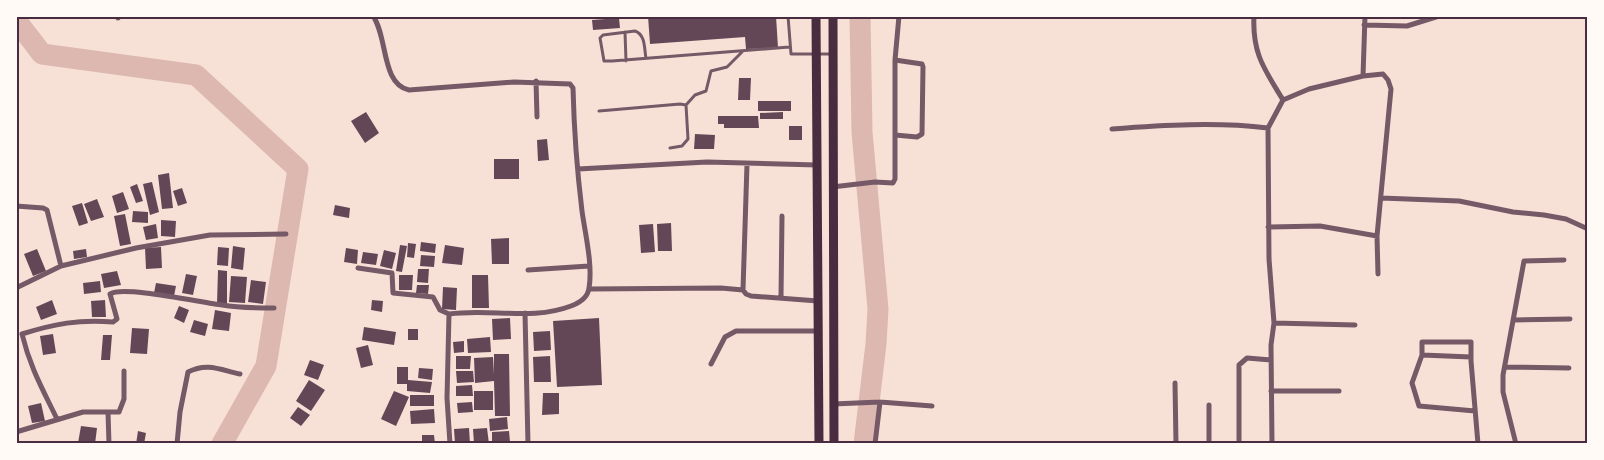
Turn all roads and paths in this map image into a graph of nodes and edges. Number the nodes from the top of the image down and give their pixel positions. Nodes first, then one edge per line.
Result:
1 (374, 16) edge
2 (788, 16) edge
3 (816, 16) edge
4 (833, 16) edge
5 (900, 16) edge
6 (1254, 16) edge
7 (1365, 16) edge
8 (1439, 16) edge
9 (1364, 25) junction
10 (625, 32) junction
11 (789, 47) junction
12 (744, 50) junction
13 (817, 54) junction
14 (833, 54) junction
15 (646, 58) junction
16 (895, 60) junction
17 (626, 61) junction
18 (1364, 76) junction
19 (536, 81) junction
20 (1283, 100) junction
21 (686, 105) junction
22 (599, 111) dead end
23 (537, 117) dead end
24 (1268, 128) junction
25 (1112, 129) dead end
26 (895, 135) junction
27 (670, 148) dead end
28 (747, 164) junction
29 (818, 165) junction
30 (578, 169) junction
31 (832, 187) junction
32 (1381, 198) junction
33 (16, 206) edge
34 (782, 216) dead end
35 (1268, 227) junction
36 (1587, 229) edge
37 (286, 234) dead end
38 (1377, 236) junction
39 (1564, 260) dead end
40 (61, 266) junction
41 (589, 266) junction
42 (358, 268) dead end
43 (528, 270) dead end
44 (1378, 274) dead end
45 (16, 288) edge
46 (589, 289) junction
47 (743, 290) junction
48 (781, 298) junction
49 (818, 301) junction
50 (274, 308) dead end
51 (525, 313) junction
52 (449, 314) junction
53 (1570, 319) dead end
54 (1514, 320) junction
55 (1274, 323) junction
56 (1355, 325) dead end
57 (16, 328) edge
58 (818, 331) junction
59 (22, 334) junction
60 (1422, 355) junction
61 (1471, 357) junction
62 (1271, 360) junction
63 (711, 364) dead end
64 (1505, 368) junction
65 (1569, 369) dead end
66 (124, 371) dead end
67 (240, 374) dead end
68 (1175, 383) dead end
69 (1271, 391) junction
70 (1339, 391) dead end
71 (878, 402) junction
72 (833, 404) junction
73 (1209, 405) dead end
74 (932, 406) dead end
75 (1475, 411) junction
76 (108, 412) junction
77 (57, 419) junction
78 (16, 432) edge
79 (109, 444) edge
80 (177, 444) edge
81 (450, 444) edge
82 (528, 444) edge
83 (819, 444) edge
84 (834, 444) edge
85 (875, 444) edge
86 (1176, 444) edge
87 (1209, 444) edge
88 (1239, 444) edge
89 (1272, 444) edge
90 (1478, 444) edge
91 (1516, 444) edge

1 - 19 street
2 - 11 lane
3 - 13 highway
4 - 14 highway
5 - 16 street
6 - 20 street
7 - 9 street
8 - 9 street
9 - 18 street
10 - 15 lane
10 - 17 lane
10 - 17 lane
11 - 12 lane
11 - 13 lane
12 - 15 lane
12 - 21 lane
13 - 14 lane
13 - 29 highway
14 - 31 highway
15 - 17 lane
16 - 26 street
16 - 26 street
18 - 20 street
18 - 32 street
19 - 23 street
19 - 30 street
20 - 24 street
21 - 22 lane
21 - 27 lane
24 - 25 street
24 - 35 street
26 - 31 street
28 - 29 street
28 - 30 street
28 - 47 street
29 - 49 highway
30 - 41 street
31 - 72 highway
32 - 36 street
32 - 38 street
33 - 40 street
34 - 48 street
35 - 38 street
35 - 55 street
37 - 40 street
38 - 44 street
39 - 54 street
40 - 45 street
41 - 43 street
41 - 46 street
42 - 52 street
46 - 47 street
46 - 51 street
47 - 48 street
48 - 49 street
49 - 58 highway
50 - 59 street
51 - 52 street
51 - 82 street
52 - 81 street
53 - 54 street
54 - 64 street
55 - 56 street
55 - 62 street
57 - 59 street
58 - 63 street
58 - 83 highway
59 - 77 street
60 - 61 street
60 - 61 street
60 - 75 street
61 - 75 street
62 - 69 street
62 - 88 street
64 - 65 street
64 - 91 street
66 - 76 street
67 - 80 street
68 - 86 street
69 - 70 street
69 - 89 street
71 - 72 street
71 - 74 street
71 - 85 street
72 - 84 highway
73 - 87 street
75 - 90 street
76 - 77 street
76 - 79 street
77 - 78 street

